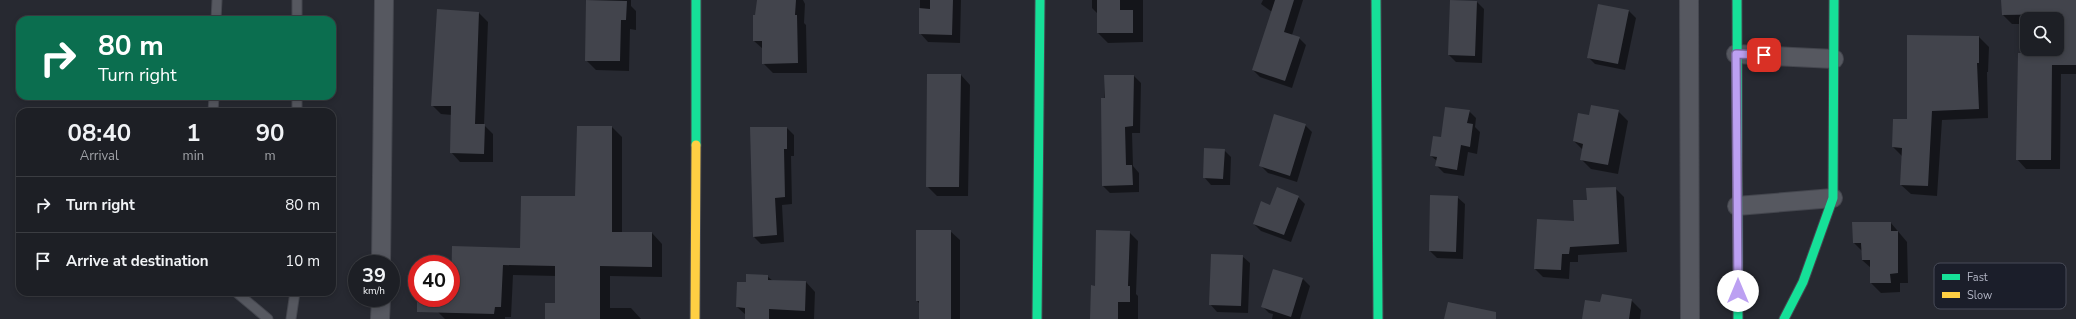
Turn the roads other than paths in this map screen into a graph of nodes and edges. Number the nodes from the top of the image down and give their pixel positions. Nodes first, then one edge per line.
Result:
1 (217, 0) edge
2 (297, 0) edge
3 (384, 0) edge
4 (696, 0) edge
5 (1040, 0) edge
6 (1376, 0) edge
7 (1689, 0) edge
8 (1737, 0) edge
9 (1834, 0) edge
10 (216, 16) edge
11 (297, 16) edge
12 (1736, 54) junction
13 (1834, 59) junction
14 (1833, 198) junction
15 (1737, 206) junction
16 (381, 255) edge
17 (241, 296) edge
18 (294, 296) edge
19 (381, 307) edge
20 (268, 319) edge
21 (291, 319) edge
22 (380, 319) edge
23 (695, 319) edge
24 (1037, 319) edge
25 (1378, 319) edge
26 (1690, 319) edge
27 (1738, 319) edge
28 (1784, 319) edge

1 - 10 lane
2 - 11 lane
3 - 16 street
4 - 23 street
5 - 24 street
6 - 25 street
7 - 26 street
8 - 12 street
9 - 13 street
12 - 13 street
12 - 15 street
13 - 14 street
14 - 15 street
14 - 28 street
15 - 27 street
17 - 20 lane
18 - 21 lane
19 - 22 street

